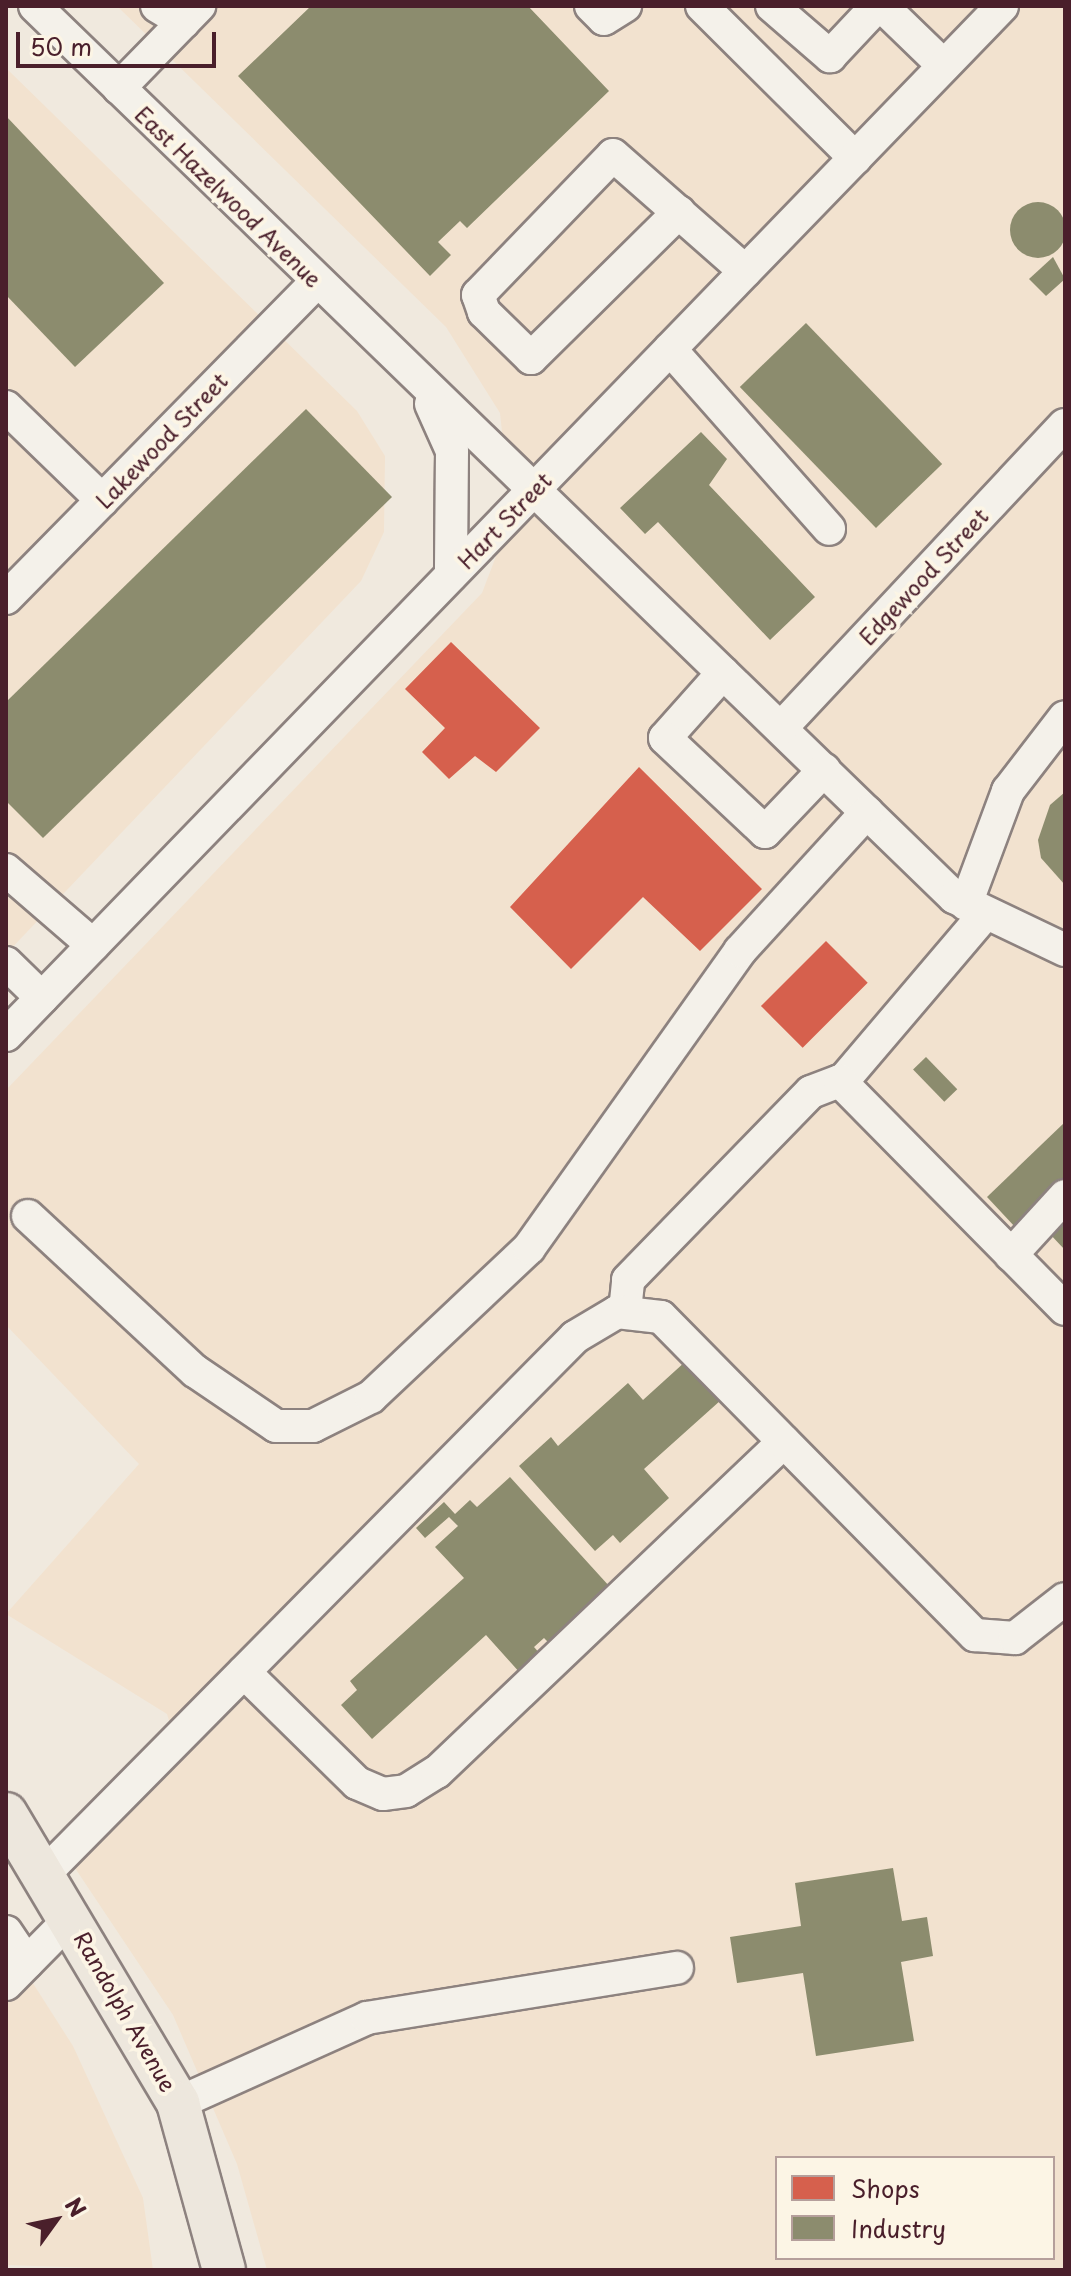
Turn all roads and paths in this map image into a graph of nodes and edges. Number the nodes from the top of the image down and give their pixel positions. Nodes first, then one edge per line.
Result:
1 (35, 6) edge
2 (591, 6) edge
3 (625, 6) edge
4 (702, 6) edge
5 (772, 6) edge
6 (880, 6) edge
7 (1002, 6) edge
8 (180, 11) edge
9 (944, 66) junction
10 (119, 88) junction
11 (855, 158) junction
12 (679, 212) junction
13 (745, 271) junction
14 (317, 282) junction
15 (670, 349) junction
16 (423, 386) junction
17 (6, 407) edge
18 (1065, 425) edge
19 (530, 493) junction
20 (102, 500) junction
21 (829, 529) dead end
22 (451, 575) junction
23 (6, 598) edge
24 (723, 673) junction
25 (1065, 717) edge
26 (781, 728) junction
27 (824, 770) junction
28 (867, 812) junction
29 (6, 870) edge
30 (975, 910) junction
31 (93, 945) junction
32 (1065, 950) edge
33 (6, 963) edge
34 (42, 998) junction
35 (6, 1035) edge
36 (842, 1082) junction
37 (1065, 1196) edge
38 (28, 1216) dead end
39 (1011, 1255) junction
40 (1065, 1309) edge
41 (625, 1311) junction
42 (784, 1442) junction
43 (1065, 1599) edge
44 (244, 1672) junction
45 (6, 1814) edge
46 (44, 1874) junction
47 (72, 1917) junction
48 (6, 1932) edge
49 (677, 1968) dead end
50 (16, 1974) edge
51 (178, 2103) junction
52 (224, 2270) edge

1 - 10 street, East Hazelwood Avenue
2 - 3 street
4 - 11 street
5 - 6 street
6 - 9 street
7 - 9 street, Hart Street
8 - 10 street
9 - 11 street, Hart Street
10 - 14 street, East Hazelwood Avenue
11 - 13 street, Hart Street
12 - 12 street
12 - 13 street
13 - 15 street, Hart Street
14 - 16 street, East Hazelwood Avenue
14 - 20 street, Lakewood Street
15 - 19 street, Hart Street
15 - 21 street
16 - 19 street, East Hazelwood Avenue
16 - 22 street, East Hazelwood Avenue
17 - 20 street
18 - 26 street, Edgewood Street
19 - 22 street, Hart Street
19 - 24 street, East Hazelwood Avenue
20 - 23 street, Lakewood Street
22 - 31 street, Hart Street
24 - 26 street, East Hazelwood Avenue
24 - 27 street
25 - 30 street
26 - 27 street, East Hazelwood Avenue
27 - 28 street, East Hazelwood Avenue
28 - 30 street, East Hazelwood Avenue
28 - 38 street
29 - 31 street
30 - 32 street, East Hazelwood Avenue
30 - 36 street
31 - 34 street, Hart Street
33 - 34 street
34 - 35 street, Hart Street
36 - 39 street
36 - 41 street
37 - 39 street
39 - 40 street
41 - 42 street
41 - 44 street
42 - 43 street
42 - 44 street
44 - 46 street
45 - 46 main road, Randolph Avenue
46 - 47 main road, Randolph Avenue
47 - 50 street
47 - 51 main road, Randolph Avenue
48 - 50 street
49 - 51 street
51 - 52 main road, Randolph Avenue

